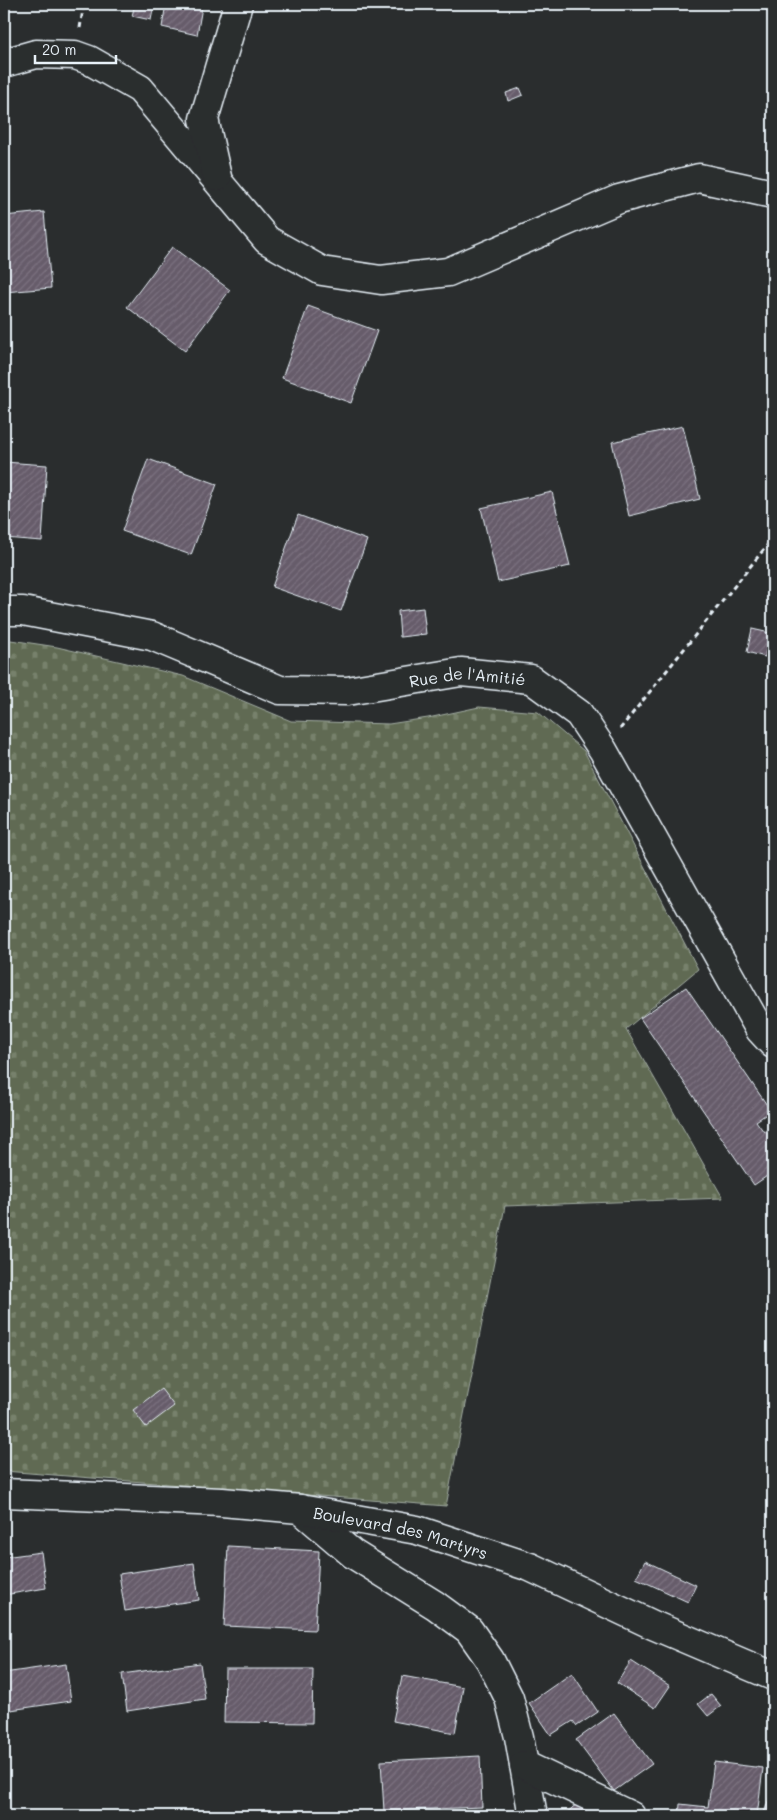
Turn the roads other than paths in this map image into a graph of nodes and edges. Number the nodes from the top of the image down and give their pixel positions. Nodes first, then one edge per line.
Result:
1 (238, 4) edge
2 (4, 63) edge
3 (219, 183) junction
4 (773, 194) edge
5 (4, 611) edge
6 (773, 1044) edge
7 (4, 1493) edge
8 (300, 1509) junction
9 (773, 1676) edge
10 (524, 1766) junction
11 (533, 1816) edge
12 (631, 1816) edge

1 - 3 street
2 - 3 street
3 - 4 street
5 - 6 street, Rue de l'Amitié
7 - 8 street, Boulevard des Martyrs
8 - 9 street, Boulevard des Martyrs
8 - 10 street
10 - 11 street
10 - 12 street

